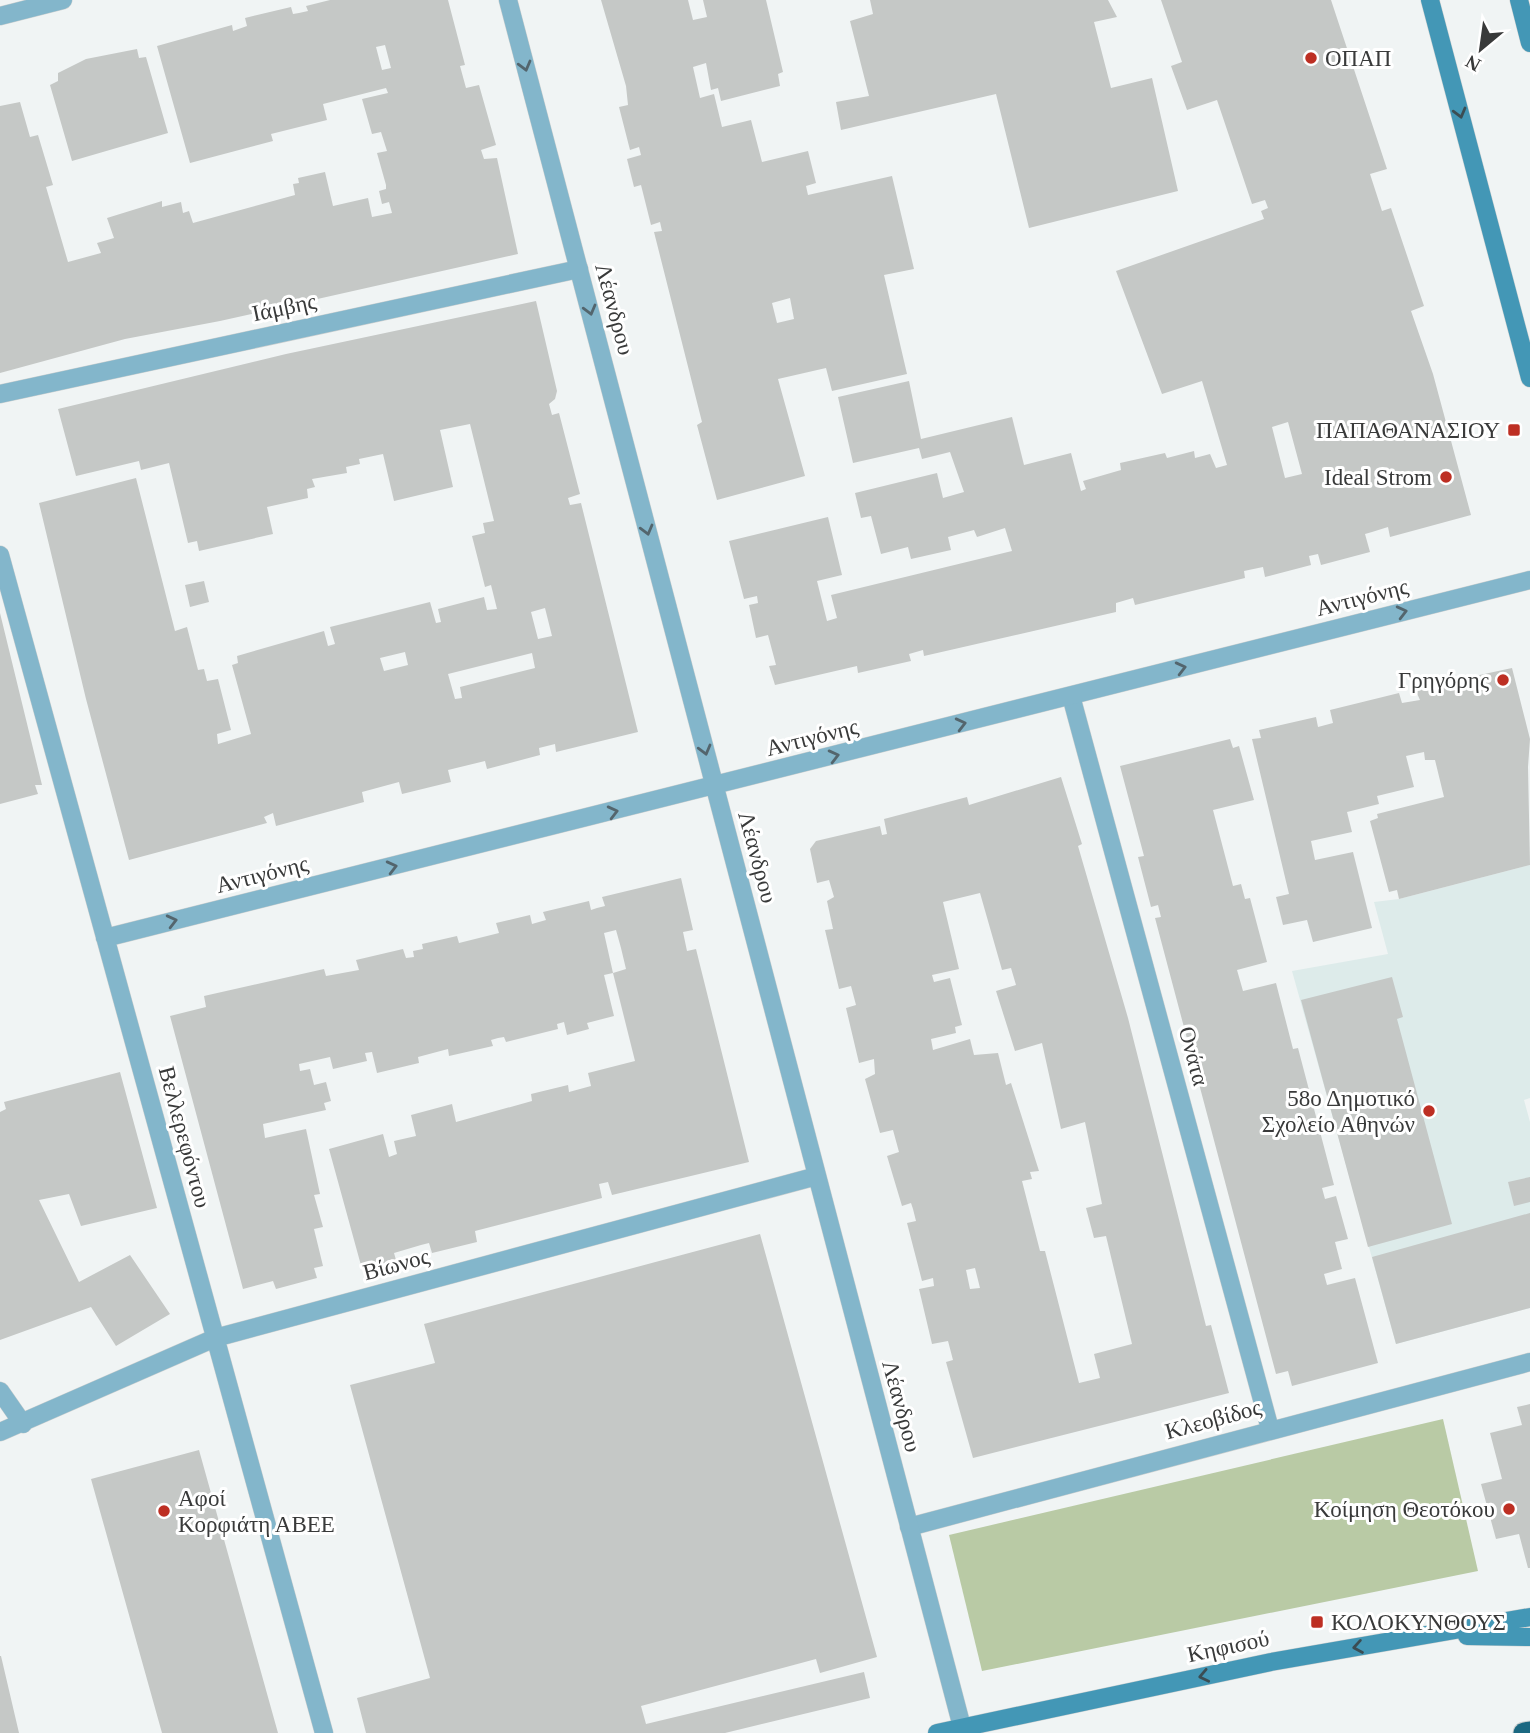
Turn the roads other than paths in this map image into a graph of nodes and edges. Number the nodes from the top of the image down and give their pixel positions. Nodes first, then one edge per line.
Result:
1 (63, 0) edge
2 (508, 0) edge
3 (1430, 0) edge
4 (1519, 0) edge
5 (0, 16) edge
6 (1530, 43) edge
7 (579, 269) junction
8 (1530, 379) edge
9 (0, 394) edge
10 (0, 555) edge
11 (1530, 580) edge
12 (1071, 696) junction
13 (714, 787) junction
14 (105, 938) junction
15 (817, 1176) junction
16 (215, 1338) junction
17 (1530, 1362) edge
18 (0, 1391) edge
19 (23, 1424) junction
20 (1270, 1429) junction
21 (0, 1432) edge
22 (909, 1527) junction
23 (1530, 1617) edge
24 (1425, 1635) junction
25 (1530, 1637) edge
26 (962, 1727) junction
27 (1530, 1732) edge
28 (324, 1733) edge
29 (937, 1733) edge
30 (1524, 1733) edge

1 - 5 street
2 -> 7 street, Λέανδρου
3 -> 8 main road
4 - 6 main road
7 - 9 street, Ιάμβης
7 -> 13 street, Λέανδρου
10 - 14 street, Βελλερεφόντου
12 -> 11 street, Αντιγόνης
13 -> 12 street, Αντιγόνης
12 - 20 street, Ονάτα
14 -> 13 street, Αντιγόνης
13 - 15 street, Λέανδρου
14 - 16 street, Βελλερεφόντου
15 - 16 street, Βίωνος
15 - 22 street, Λέανδρου
16 - 19 street, Βίωνος
16 - 28 street, Βελλερεφόντου
17 - 20 street, Κλεοβίδος
18 - 19 street
19 - 21 street, Βίωνος
20 - 22 street, Κλεοβίδος
22 - 26 street, Λέανδρου
23 - 24 main road, Κηφισού
24 - 25 main road
24 -> 26 main road, Κηφισού
26 - 29 main road, Κηφισού
27 - 30 highway

